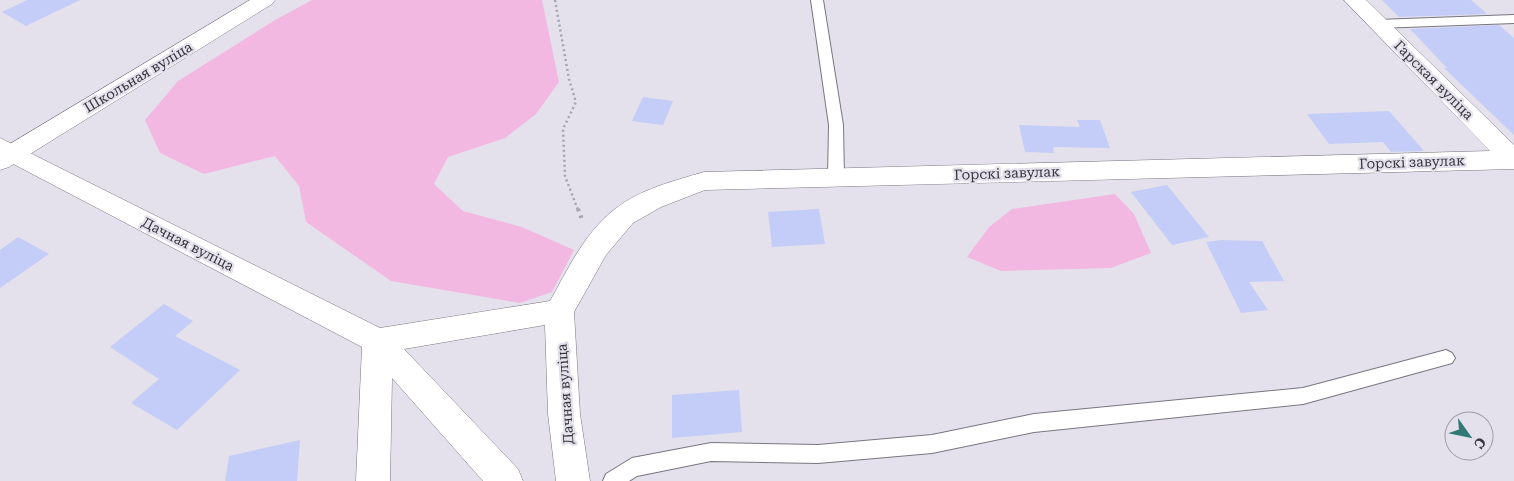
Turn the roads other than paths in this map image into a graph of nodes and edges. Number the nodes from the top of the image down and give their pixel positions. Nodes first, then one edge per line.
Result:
1 (265, 0) edge
2 (817, 0) edge
3 (1354, 0) edge
4 (243, 6) edge
5 (1514, 19) edge
6 (1378, 24) junction
7 (3, 154) edge
8 (1514, 160) edge
9 (836, 177) junction
10 (559, 311) junction
11 (377, 341) junction
12 (1446, 358) dead end
13 (373, 481) edge
14 (506, 481) edge
15 (573, 481) edge
16 (613, 481) edge

1 - 4 street, Школьная вуліца
2 - 9 lane
3 - 6 street, Гарская вуліца
4 - 7 street, Школьная вуліца
5 - 6 lane
6 - 8 street, Гарская вуліца
7 - 11 street, Дачная вуліца
8 - 9 street, Горскі завулак
9 - 10 street, Горскі завулак
10 - 11 street
10 - 15 street, Дачная вуліца
11 - 13 street
11 - 14 street
12 - 16 lane

